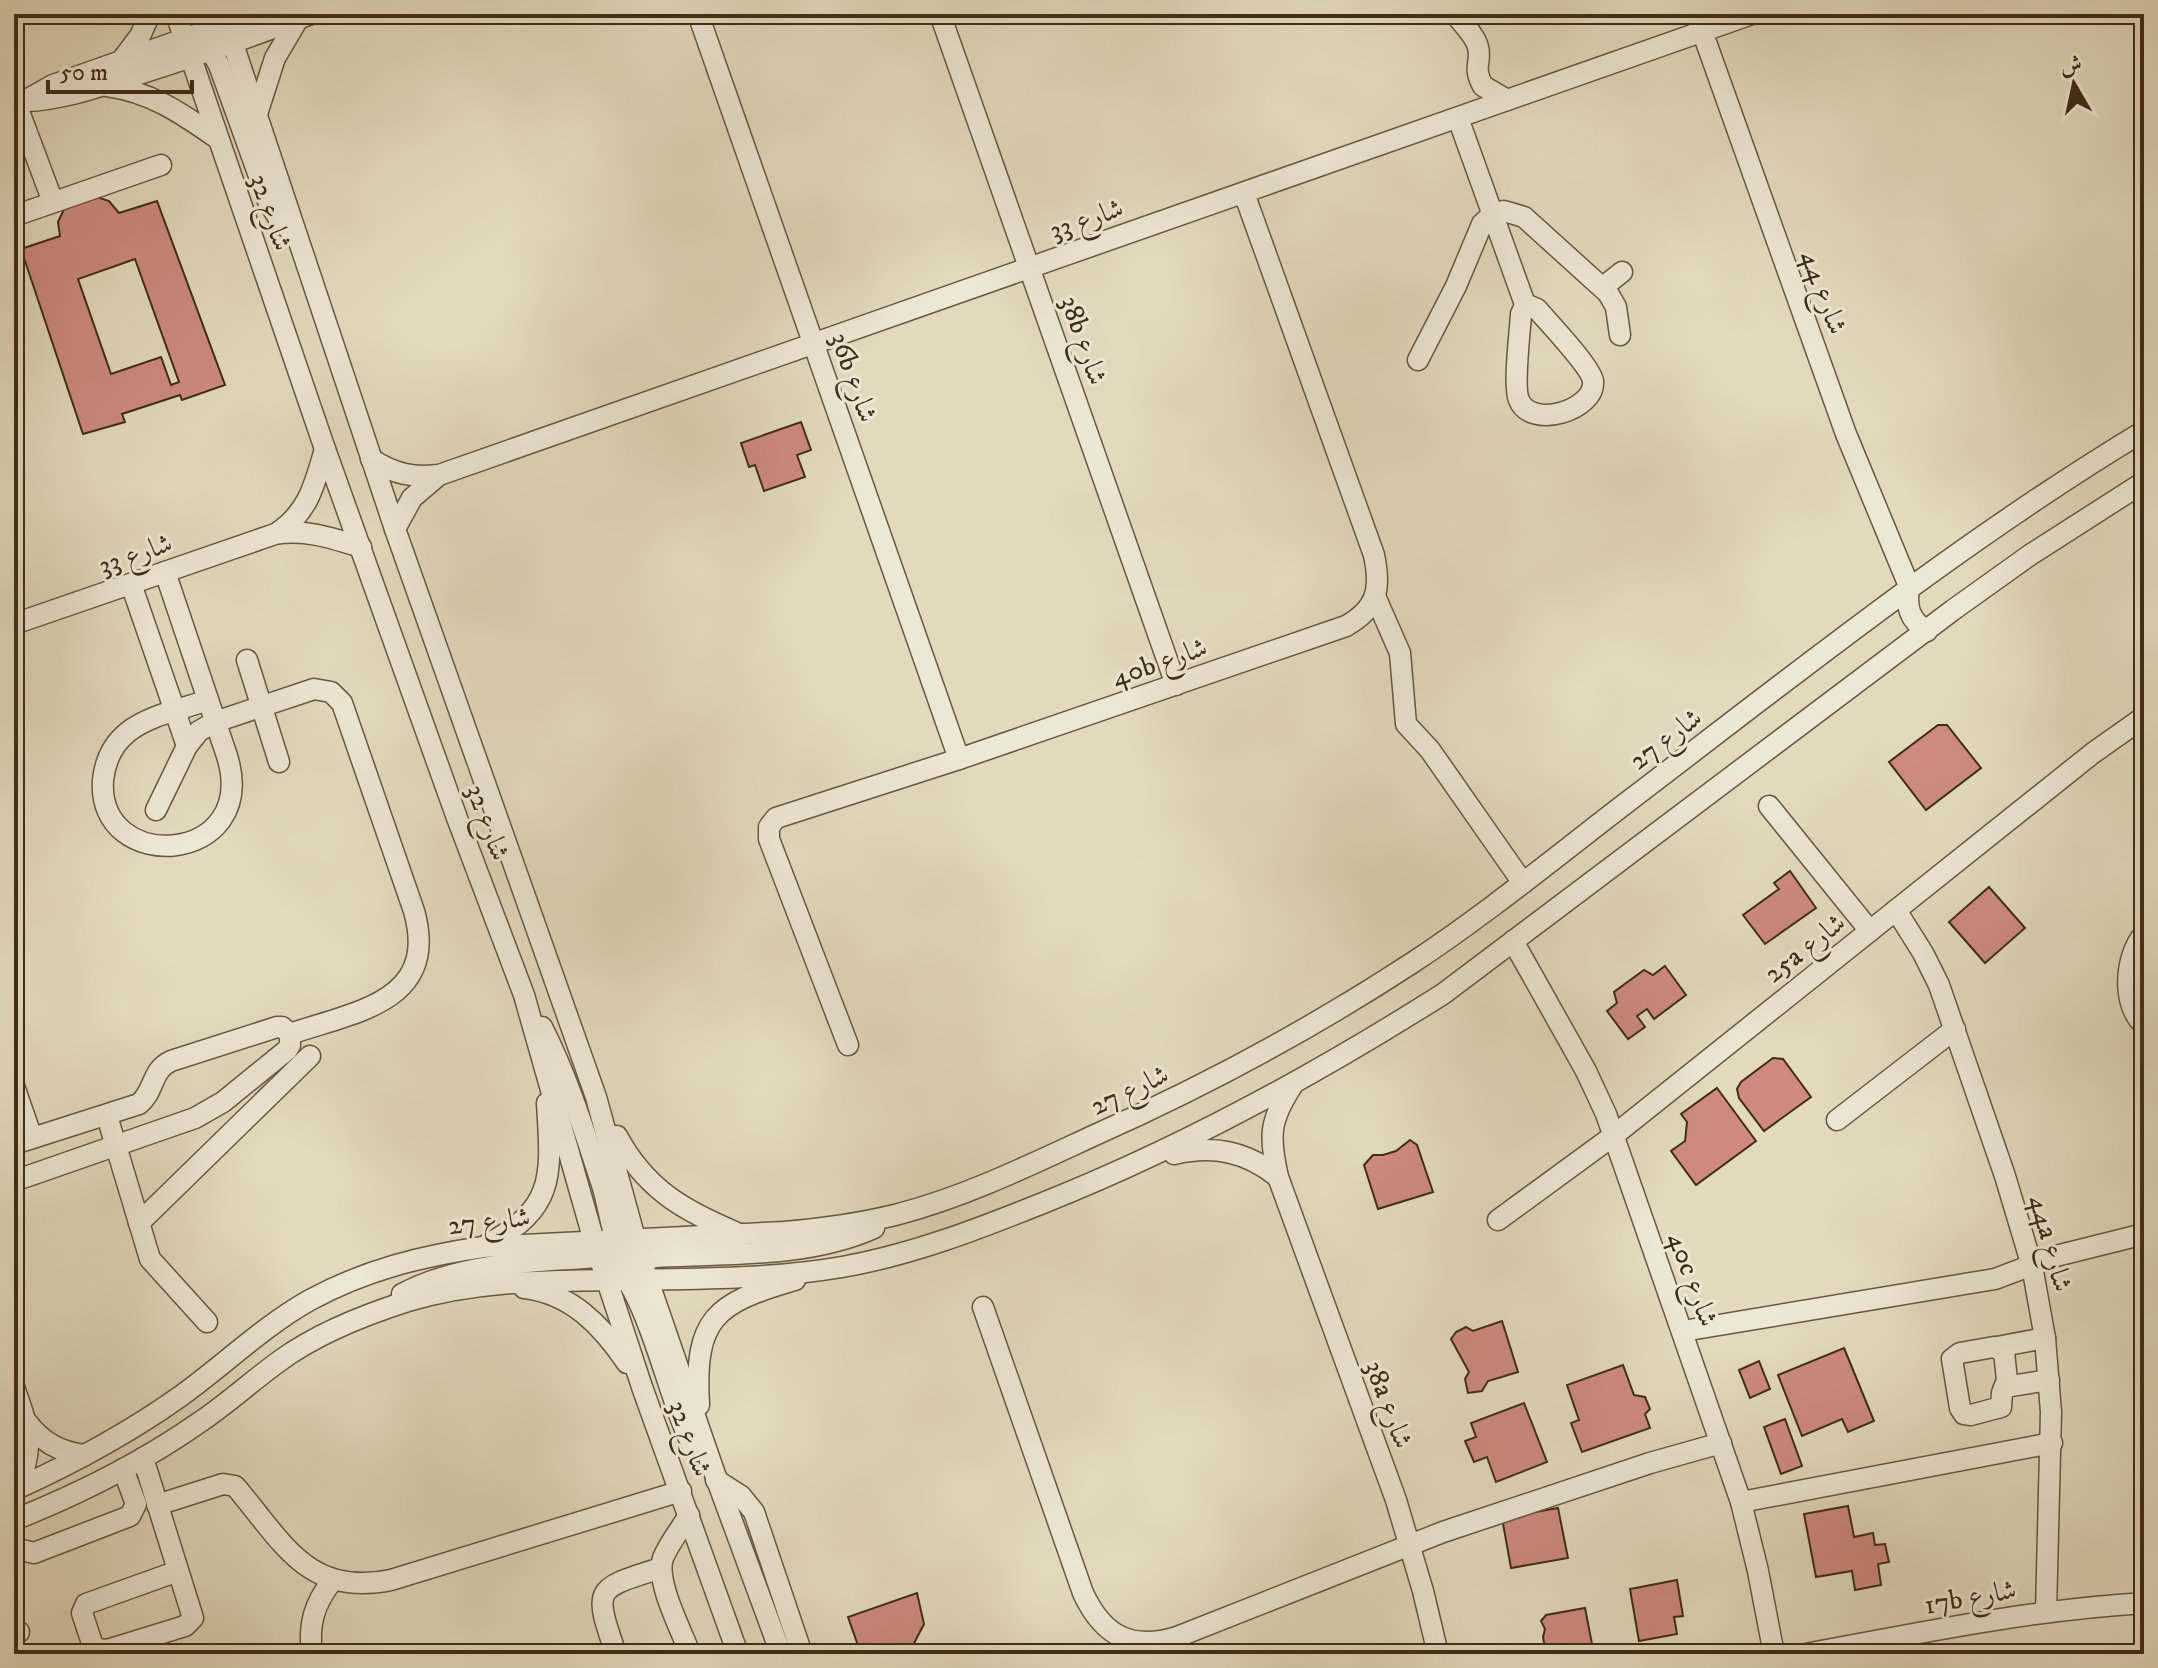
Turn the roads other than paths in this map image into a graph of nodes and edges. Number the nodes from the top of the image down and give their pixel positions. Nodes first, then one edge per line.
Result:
1 (150, 14) edge
2 (176, 14) edge
3 (255, 14) edge
4 (698, 14) edge
5 (940, 14) edge
6 (1455, 14) edge
7 (1752, 14) edge
8 (304, 16) edge
9 (200, 22) edge
10 (1699, 23) edge
11 (227, 27) edge
12 (187, 48) junction
13 (211, 51) junction
14 (121, 61) junction
15 (103, 85) junction
16 (1507, 100) junction
17 (20, 105) edge
18 (257, 114) junction
19 (1458, 118) junction
20 (217, 138) junction
21 (161, 165) dead end
22 (1244, 193) junction
23 (53, 202) junction
24 (1493, 214) junction
25 (14, 216) edge
26 (297, 236) junction
27 (1030, 268) junction
28 (1622, 272) dead end
29 (1603, 287) junction
30 (1526, 307) junction
31 (1620, 335) dead end
32 (813, 344) junction
33 (1418, 360) dead end
34 (2144, 431) edge
35 (325, 449) junction
36 (371, 459) junction
37 (439, 475) junction
38 (2144, 482) edge
39 (395, 529) junction
40 (275, 534) junction
41 (361, 547) junction
42 (165, 572) junction
43 (131, 584) junction
44 (1909, 586) junction
45 (1375, 596) junction
46 (14, 624) edge
47 (1927, 631) junction
48 (247, 660) dead end
49 (1176, 685) junction
50 (208, 700) junction
51 (262, 707) junction
52 (175, 712) junction
53 (2144, 717) edge
54 (215, 722) junction
55 (187, 746) junction
56 (959, 759) junction
57 (279, 762) dead end
58 (1769, 806) dead end
59 (156, 810) dead end
60 (1523, 883) junction
61 (1896, 910) junction
62 (1870, 931) junction
63 (2144, 934) edge
64 (1513, 941) junction
65 (524, 995) junction
66 (2144, 1025) edge
67 (1955, 1029) junction
68 (290, 1034) junction
69 (848, 1045) dead end
70 (310, 1056) dead end
71 (545, 1071) junction
72 (14, 1086) edge
73 (1293, 1086) junction
74 (596, 1097) junction
75 (107, 1116) junction
76 (1837, 1120) dead end
77 (1613, 1136) junction
78 (23, 1141) edge
79 (117, 1146) junction
80 (1154, 1156) junction
81 (1278, 1177) junction
82 (14, 1181) edge
83 (894, 1215) junction
84 (1498, 1220) dead end
85 (139, 1223) junction
86 (2144, 1234) edge
87 (742, 1235) junction
88 (483, 1247) junction
89 (621, 1260) junction
90 (2032, 1266) junction
91 (842, 1267) junction
92 (484, 1285) junction
93 (983, 1307) dead end
94 (377, 1312) junction
95 (207, 1322) dead end
96 (1683, 1331) junction
97 (2045, 1338) junction
98 (1997, 1347) junction
99 (2049, 1380) junction
100 (14, 1387) edge
101 (642, 1387) junction
102 (2005, 1387) junction
103 (26, 1421) junction
104 (701, 1433) junction
105 (1721, 1443) junction
106 (2052, 1443) junction
107 (85, 1455) junction
108 (143, 1458) junction
109 (123, 1469) junction
110 (718, 1483) junction
111 (15, 1489) edge
112 (681, 1491) junction
113 (1741, 1502) junction
114 (157, 1505) junction
115 (689, 1515) junction
116 (14, 1520) edge
117 (1410, 1544) junction
118 (14, 1548) edge
119 (661, 1568) junction
120 (178, 1571) junction
121 (332, 1581) junction
122 (2144, 1603) edge
123 (2046, 1612) junction
124 (312, 1654) edge
125 (616, 1654) edge
126 (690, 1654) edge
127 (738, 1654) edge
128 (781, 1654) edge
129 (802, 1654) edge
130 (1438, 1654) edge
131 (1774, 1654) edge
132 (1806, 1654) edge

1 - 14 street
2 - 12 street, شارع 32
3 - 11 street
4 - 32 street, 36b شارع
5 - 27 street, 38b شارع
6 - 16 street
7 - 10 street, شارع 33
8 - 11 street
8 - 18 street
9 - 11 street
9 - 12 street
10 - 16 street, شارع 33
10 - 44 street, شارع 44
11 - 13 street
11 - 18 street, شارع 32
12 - 13 street
12 - 14 street
12 - 15 street
12 - 20 street, شارع 32
13 - 26 street
14 - 17 street
15 - 17 street
15 - 20 street
16 - 19 street, شارع 33
17 - 23 street
18 - 26 street, شارع 32
19 - 22 street, شارع 33
19 - 24 street
20 - 35 street, شارع 32
21 - 23 street
22 - 27 street, شارع 33
22 - 45 street
23 - 25 street
24 - 29 street
24 - 30 street
24 - 33 street
26 - 36 street, شارع 32
27 - 32 street, شارع 33
27 - 49 street, 38b شارع
28 - 29 street
29 - 31 street
30 - 30 street
32 - 37 street, شارع 33
32 - 56 street, 36b شارع
34 - 44 street, شارع 27
35 - 40 street, شارع 33
35 - 41 street, شارع 32
36 - 37 street, شارع 33
36 - 39 street, شارع 32
37 - 39 street, شارع 33
38 - 47 street, شارع 27
39 - 74 street, شارع 32
40 - 41 street, شارع 33
40 - 42 street, شارع 33
41 - 65 street, شارع 32
42 - 43 street, شارع 33
42 - 50 street
43 - 46 street, شارع 33
43 - 52 street
44 - 47 street, شارع 44
44 - 60 street, شارع 27
45 - 49 street, 40b شارع
45 - 60 street
47 - 64 street, شارع 27
48 - 51 street
49 - 56 street, 40b شارع
50 - 52 street
50 - 54 street
51 - 54 street
51 - 57 street
51 - 68 street
52 - 54 street
52 - 55 street
53 - 61 street, 25a شارع
54 - 55 street
55 - 59 street
56 - 69 street, 40b شارع
58 - 62 street
60 - 83 street, شارع 27
61 - 62 street, 25a شارع
61 - 67 street, 44a شارع
62 - 77 street, 25a شارع
63 - 66 street
64 - 73 street, شارع 27
64 - 77 street, 40c شارع
65 - 71 street, شارع 32
65 - 89 street
67 - 76 street
67 - 90 street, 44a شارع
68 - 75 street
68 - 79 street
70 - 85 street
71 - 88 street
71 - 89 street, شارع 32
72 - 78 street
73 - 80 street, شارع 27
73 - 81 street, 38a شارع
74 - 87 street
74 - 89 street, شارع 32
75 - 78 street
75 - 79 street
77 - 84 street, 25a شارع
77 - 96 street, 40c شارع
79 - 82 street
79 - 85 street
80 - 81 street
80 - 91 street, شارع 27
81 - 117 street, 38a شارع
83 - 87 street, شارع 27
83 - 89 street
85 - 95 street
86 - 90 street
87 - 89 street, شارع 27
88 - 89 street, شارع 27
88 - 107 street, شارع 27
89 - 91 street, شارع 27
89 - 92 street, شارع 27
89 - 94 street
89 - 101 street, شارع 32
89 - 104 street, شارع 32
89 - 110 street
90 - 96 street
90 - 97 street, 44a شارع
91 - 104 street
92 - 94 street, شارع 27
92 - 101 street
93 - 117 street
94 - 108 street, شارع 27
96 - 105 street, 40c شارع
97 - 98 street
97 - 99 street, 44a شارع
98 - 102 street
98 - 102 street
99 - 102 street
99 - 106 street, 44a شارع
100 - 103 street
101 - 112 street, شارع 32
103 - 107 street
103 - 111 street
104 - 110 street, شارع 32
105 - 113 street, 40c شارع
105 - 117 street
106 - 113 street
106 - 123 street, 44a شارع
107 - 111 street, شارع 27
108 - 109 street, شارع 27
108 - 114 street
109 - 116 street, شارع 27
109 - 118 street
110 - 128 street, شارع 32
110 - 129 street
112 - 115 street, شارع 32
112 - 121 street
113 - 131 street, 40c شارع
114 - 120 street
114 - 121 street
115 - 119 street
115 - 127 street, شارع 32
117 - 130 street, 38a شارع
119 - 125 street
119 - 126 street
120 - 120 street
121 - 124 street
122 - 123 street, 17b شارع
123 - 132 street, 17b شارع

